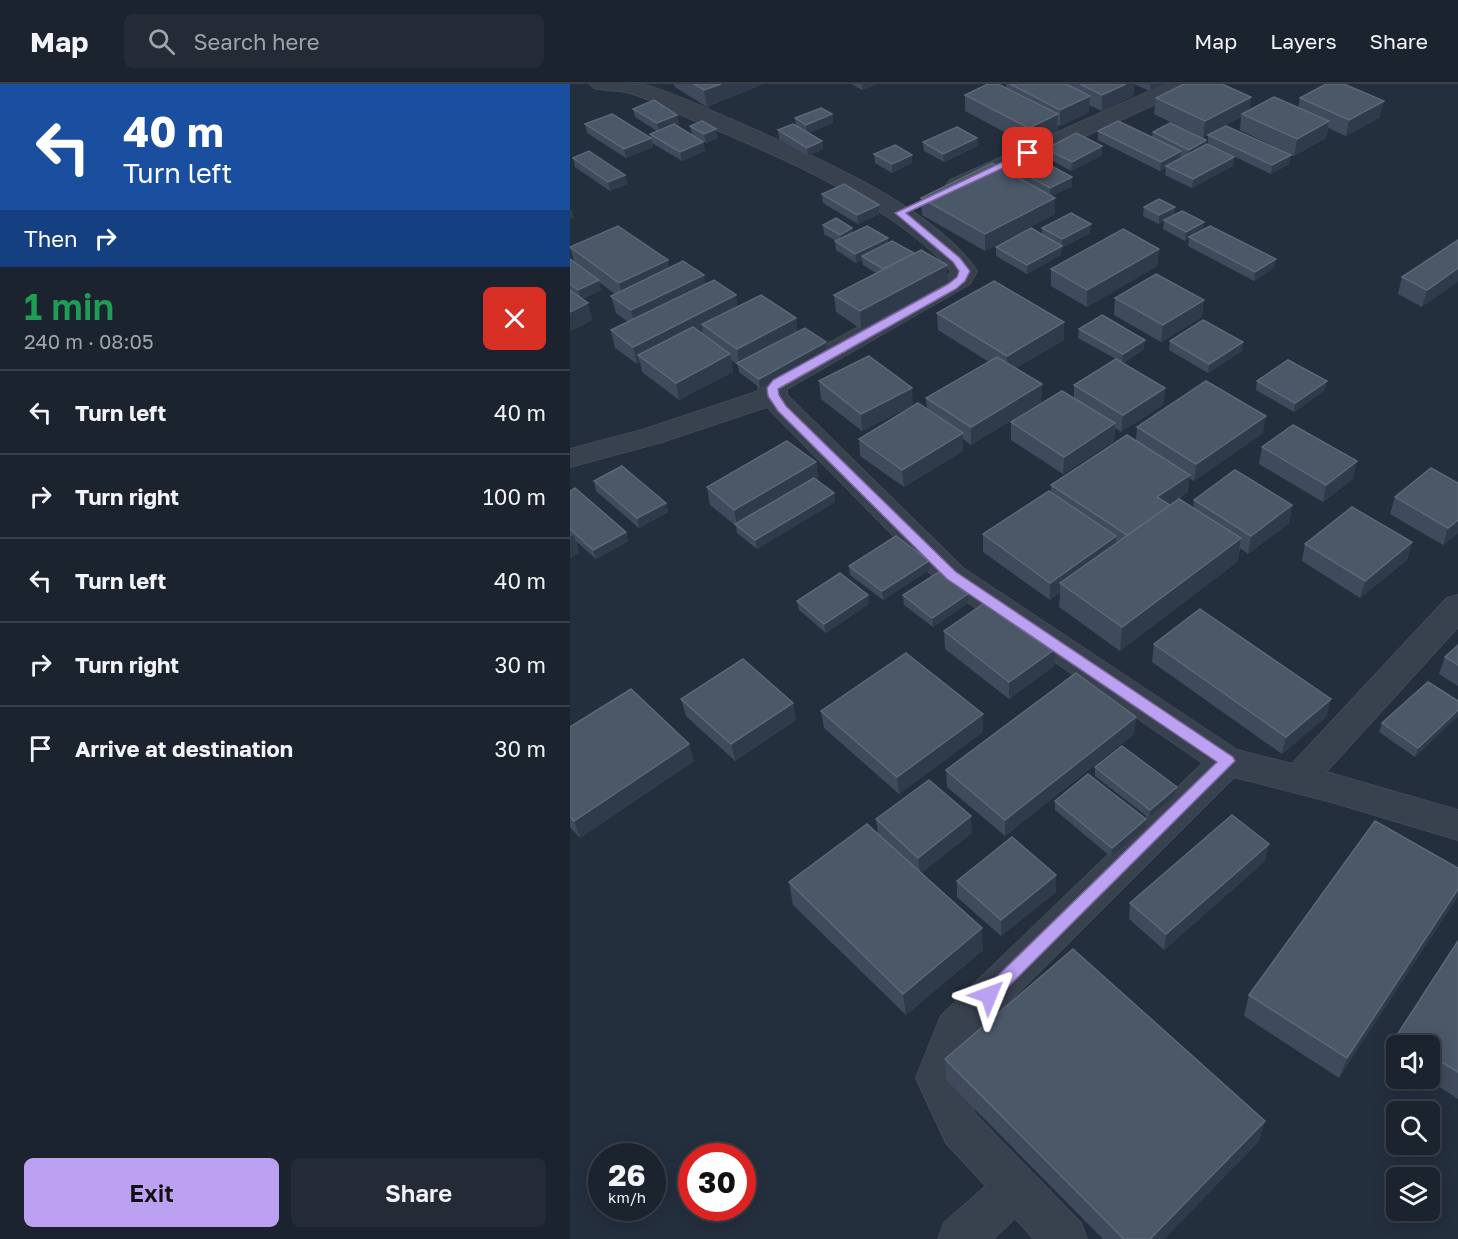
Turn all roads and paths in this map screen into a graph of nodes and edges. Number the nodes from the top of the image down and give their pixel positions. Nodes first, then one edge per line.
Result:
1 (601, 84) edge
2 (1184, 84) edge
3 (942, 193) edge
4 (773, 396) junction
5 (570, 458) edge
6 (1458, 606) edge
7 (1227, 761) junction
8 (1299, 779) junction
9 (1458, 825) edge
10 (1016, 1188) junction
11 (960, 1239) edge
12 (1065, 1239) edge

1 - 4 street
2 - 3 street
4 - 5 street
4 - 7 street
6 - 8 street
7 - 8 street
7 - 10 street
8 - 9 street
10 - 11 street
10 - 12 street

